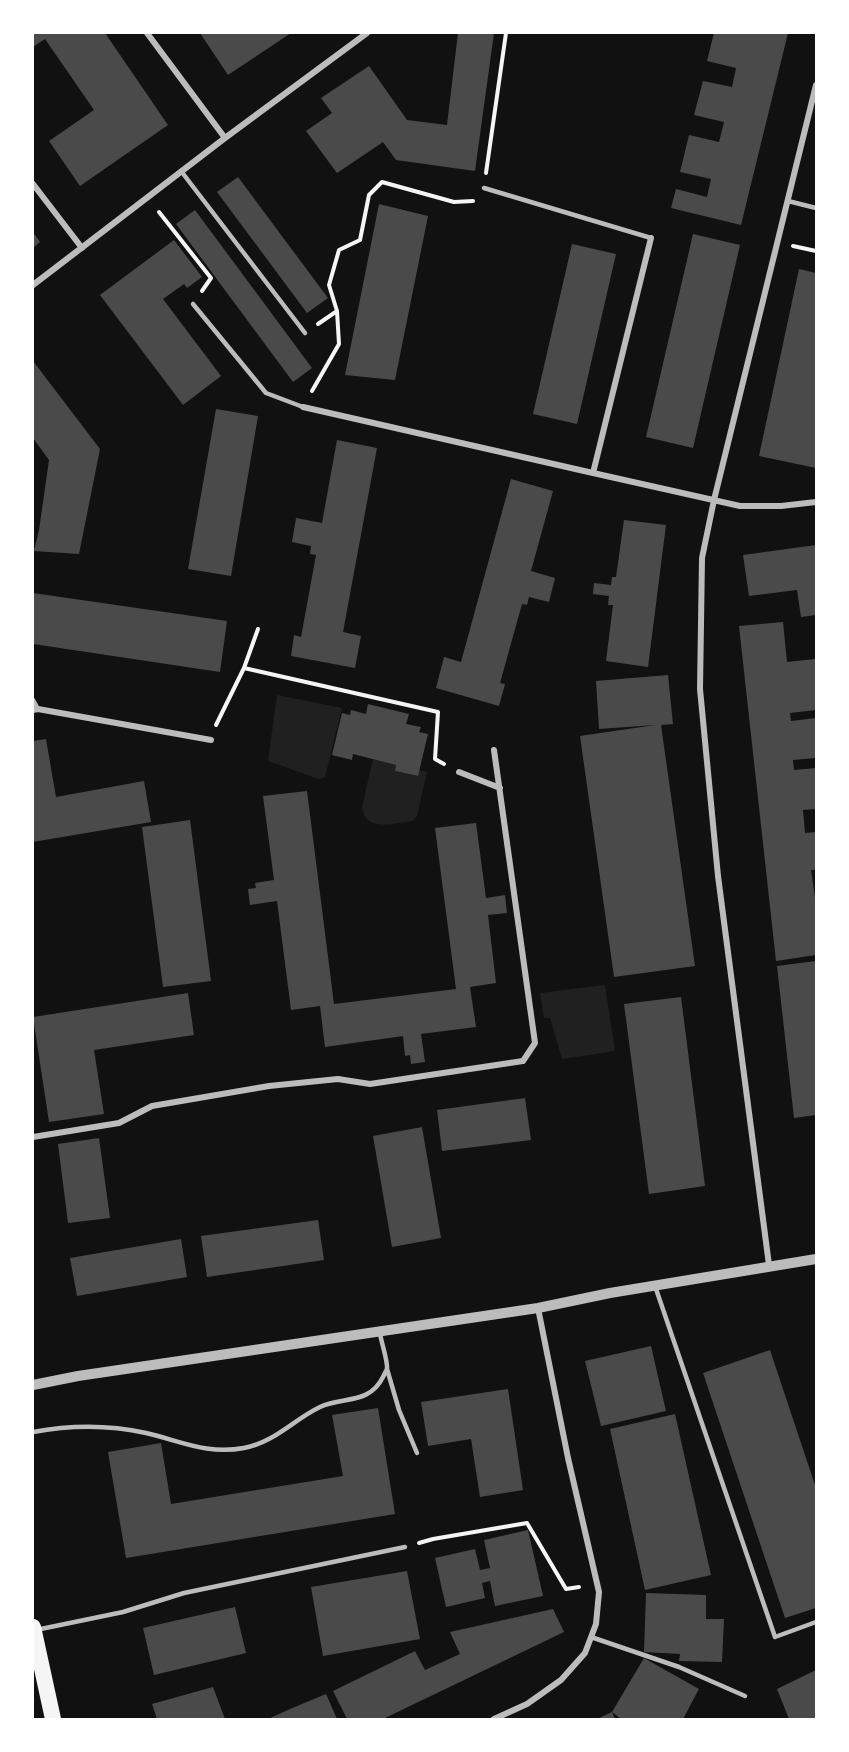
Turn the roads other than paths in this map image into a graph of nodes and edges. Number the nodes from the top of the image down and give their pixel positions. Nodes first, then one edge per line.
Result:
1 (147, 33) edge
2 (367, 33) edge
3 (816, 85) edge
4 (225, 138) junction
5 (181, 171) junction
6 (33, 184) edge
7 (484, 188) road end
8 (788, 201) junction
9 (816, 208) edge
10 (651, 238) joint
11 (82, 248) junction
12 (33, 285) edge
13 (193, 304) road end
14 (305, 333) dead end
15 (303, 407) joint
16 (593, 473) junction
17 (714, 500) junction
18 (816, 502) edge
19 (33, 700) edge
20 (36, 710) edge
21 (211, 740) road end
22 (494, 750) dead end
23 (459, 772) road end
24 (500, 788) junction
25 (33, 1137) edge
26 (816, 1259) edge
27 (770, 1265) junction
28 (656, 1286) junction
29 (538, 1308) junction
30 (379, 1330) junction
31 (387, 1369) junction
32 (33, 1385) edge
33 (33, 1432) edge
34 (417, 1454) dead end
35 (405, 1547) road end
36 (816, 1622) edge
37 (33, 1629) edge
38 (591, 1637) junction
39 (746, 1696) dead end
40 (53, 1719) edge
41 (494, 1719) edge

1 - 4 street
2 - 4 street
3 - 8 street
4 - 5 street
5 - 11 street
5 - 14 lane
6 - 11 street
7 - 10 lane
8 - 9 lane
8 - 17 street
10 - 16 street
11 - 12 street
13 - 15 lane
15 - 16 street
16 - 17 street
17 - 18 street
17 - 27 street
19 - 20 lane
20 - 21 street
22 - 24 street
23 - 24 street
24 - 25 street
26 - 27 street
27 - 28 street
28 - 29 street
28 - 36 lane
29 - 30 street
29 - 38 street
30 - 31 lane
30 - 32 street
31 - 33 lane
31 - 34 lane
35 - 37 lane
37 - 40 highway
38 - 39 lane
38 - 41 street

